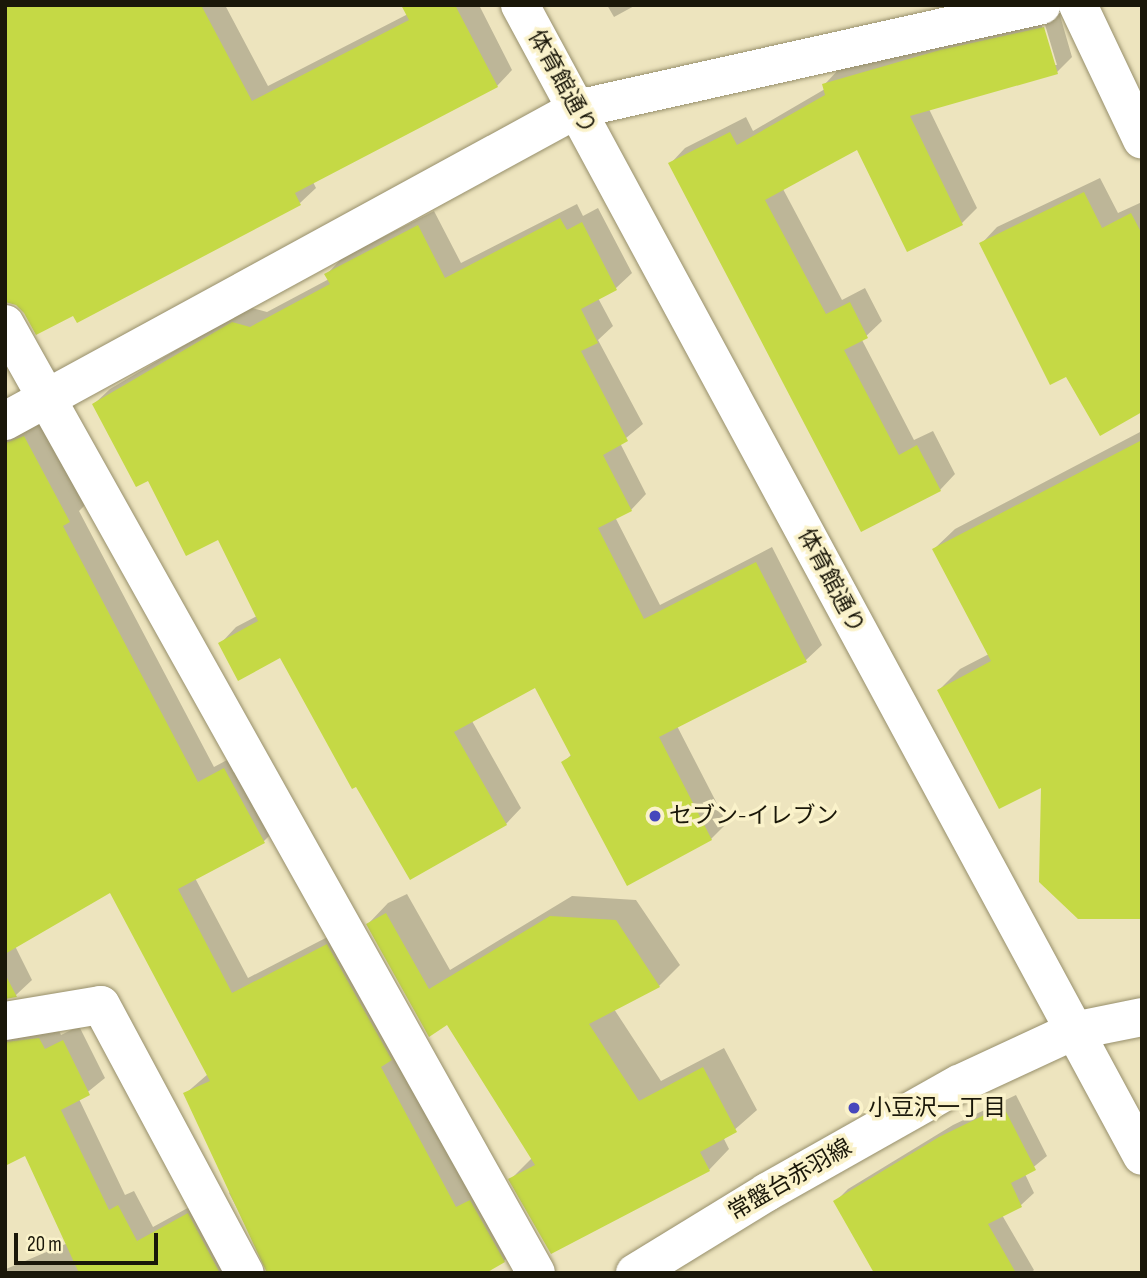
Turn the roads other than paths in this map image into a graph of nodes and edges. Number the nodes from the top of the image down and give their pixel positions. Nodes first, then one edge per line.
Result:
1 (520, 5) edge
2 (1041, 5) edge
3 (1078, 5) edge
4 (577, 109) junction
5 (1142, 140) edge
6 (5, 324) edge
7 (48, 398) junction
8 (5, 421) edge
9 (1142, 1017) edge
10 (5, 1021) edge
11 (1073, 1031) junction
12 (1142, 1156) edge
13 (245, 1273) edge
14 (536, 1273) edge
15 (635, 1273) edge

1 - 4 street, 体育館通り
2 - 4 street
3 - 5 street
4 - 7 street
4 - 11 street, 体育館通り
6 - 7 street
7 - 8 street
7 - 14 street
9 - 11 street, 常盤台赤羽線
10 - 13 street
11 - 12 street, 体育館通り
11 - 15 street, 常盤台赤羽線

